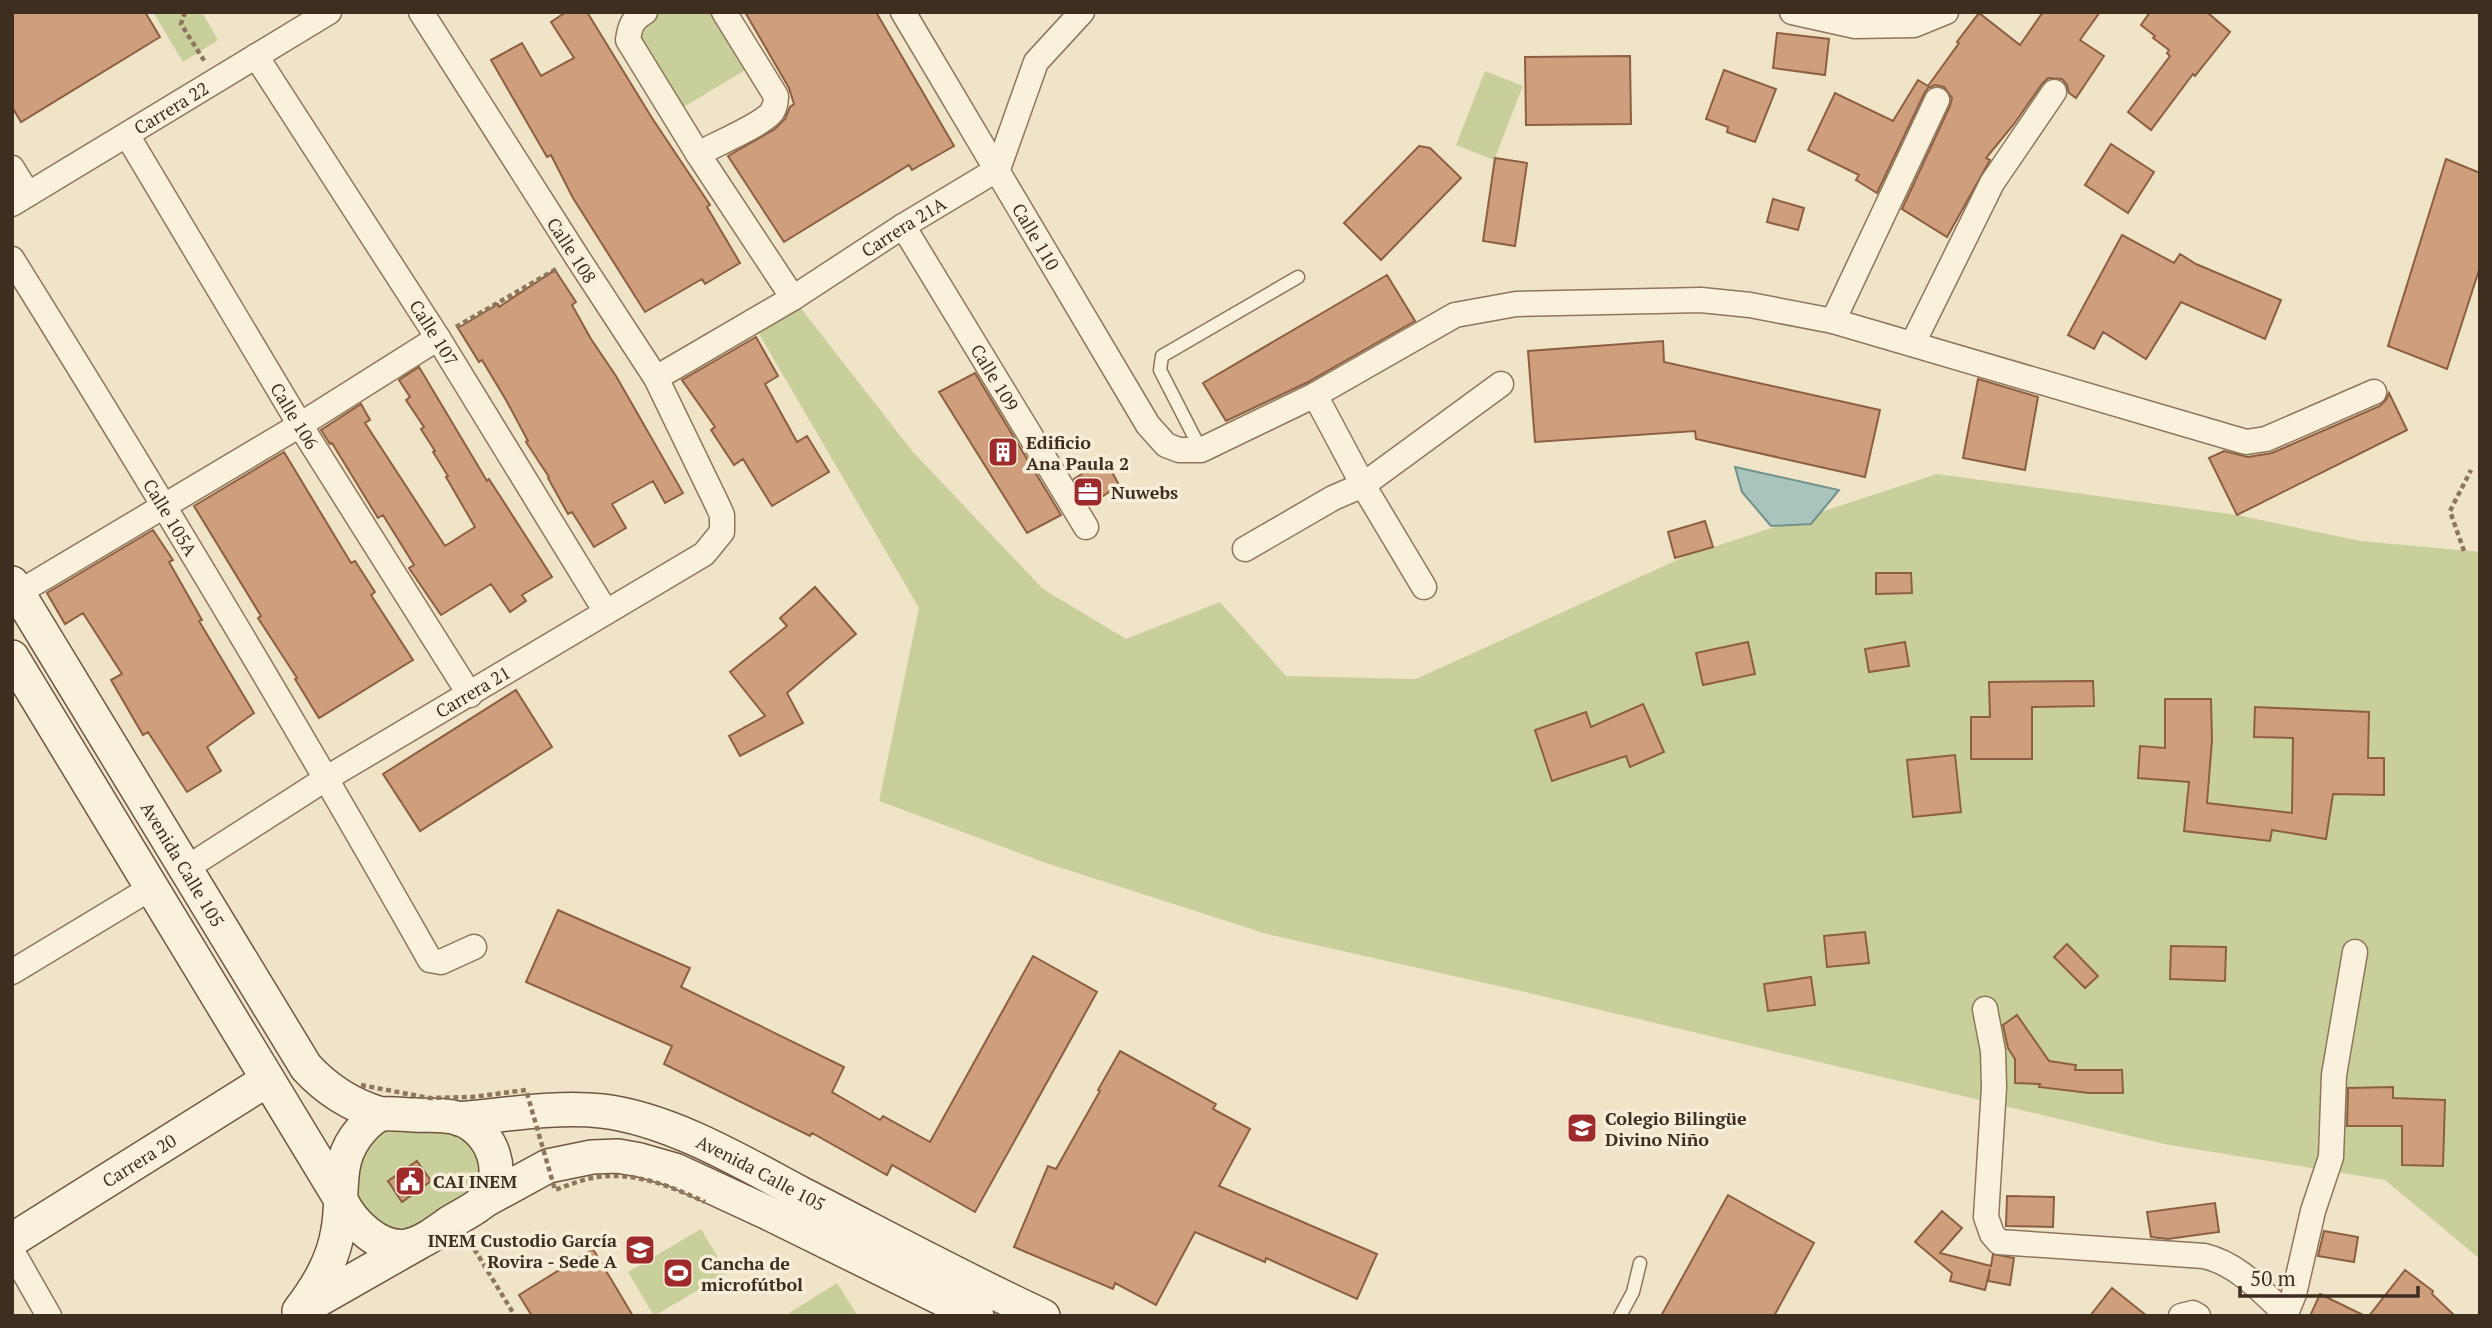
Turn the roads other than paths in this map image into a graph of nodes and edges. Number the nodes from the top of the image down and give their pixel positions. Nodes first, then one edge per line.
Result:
1 (329, 12) edge
2 (421, 12) edge
3 (645, 12) edge
4 (724, 12) edge
5 (903, 12) edge
6 (1082, 12) edge
7 (1792, 12) edge
8 (1946, 12) edge
9 (256, 56) junction
10 (2054, 92) dead end
11 (1937, 100) dead end
12 (127, 135) junction
13 (698, 154) junction
14 (12, 168) edge
15 (998, 169) junction
16 (20, 199) edge
17 (903, 226) junction
18 (12, 259) edge
19 (1298, 277) dead end
20 (793, 299) junction
21 (1833, 321) junction
22 (438, 338) junction
23 (1913, 344) junction
24 (656, 378) junction
25 (1501, 384) dead end
26 (2374, 392) dead end
27 (1315, 395) junction
28 (300, 425) junction
29 (1190, 450) junction
30 (1363, 485) junction
31 (712, 494) joint
32 (165, 505) junction
33 (1086, 527) dead end
34 (1245, 548) dead end
35 (1424, 587) dead end
36 (15, 588) edge
37 (606, 612) junction
38 (12, 657) edge
39 (470, 695) junction
40 (327, 778) junction
41 (185, 869) junction
42 (151, 888) junction
43 (474, 947) dead end
44 (2355, 952) dead end
45 (12, 972) edge
46 (1985, 1009) dead end
47 (267, 1080) junction
48 (380, 1114) junction
49 (459, 1119) junction
50 (341, 1200) junction
51 (484, 1200) junction
52 (12, 1240) edge
53 (421, 1242) junction
54 (12, 1251) edge
55 (1640, 1262) dead end
56 (294, 1313) edge
57 (2286, 1315) edge
58 (49, 1316) edge
59 (977, 1316) edge
60 (1043, 1316) edge
61 (1620, 1316) edge

1 - 9 street, Carrera 22
2 - 24 street, Calle 108
3 - 13 street
4 - 13 street
5 - 15 street, Calle 110
6 - 15 street
7 - 8 street
9 - 12 street, Carrera 22
9 - 22 street, Calle 107
10 - 23 street
11 - 21 street
12 - 16 street, Carrera 22
12 - 28 street, Calle 106
13 - 20 street
14 - 16 street
15 - 17 street, Carrera 21A
15 - 29 street, Calle 110
17 - 20 street, Carrera 21A
17 - 33 street, Calle 109
18 - 32 street, Calle 105A
19 - 29 lane
20 - 24 street, Carrera 21A
21 - 23 street
21 - 27 street
22 - 28 street
22 - 37 street, Calle 107
23 - 26 street
24 - 31 street, Calle 108
25 - 30 street
27 - 29 street
27 - 30 street
28 - 32 street
28 - 39 street, Calle 106
30 - 34 street
30 - 35 street
31 - 37 street, Carrera 21
32 - 36 street
32 - 40 street, Calle 105A
36 - 41 main road, Avenida Calle 105
37 - 39 street, Carrera 21
38 - 42 main road
39 - 40 street, Carrera 21
40 - 41 street, Carrera 21
40 - 43 street, Calle 105A
41 - 48 main road, Avenida Calle 105
42 - 45 street
42 - 47 main road
44 - 57 street
46 - 57 street
47 - 50 main road
47 - 52 main road, Carrera 20
48 - 49 main road
48 - 50 main road
49 - 51 main road
49 - 60 main road, Avenida Calle 105
50 - 53 main road
50 - 56 main road
51 - 53 main road
51 - 59 main road, Avenida Calle 105
53 - 56 main road
54 - 58 street
55 - 61 lane

